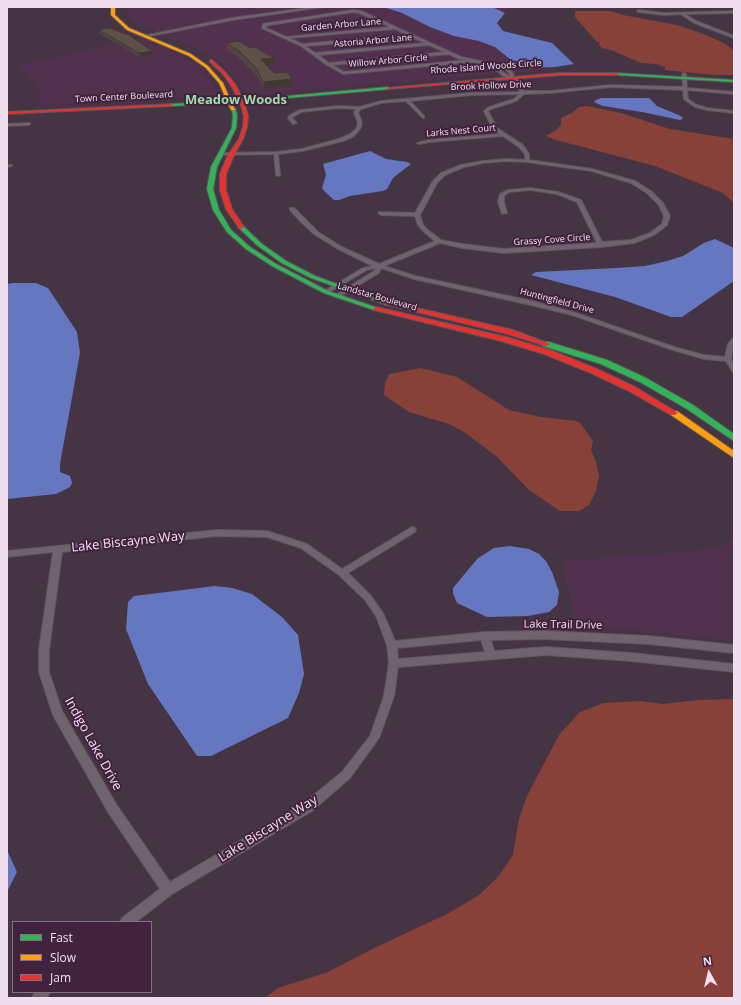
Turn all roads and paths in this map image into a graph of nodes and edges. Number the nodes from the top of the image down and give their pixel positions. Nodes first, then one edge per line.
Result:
1 (113, 7) edge
2 (121, 7) edge
3 (306, 7) edge
4 (321, 7) edge
5 (294, 10) junction
6 (638, 11) dead end
7 (734, 12) edge
8 (682, 14) junction
9 (305, 16) junction
10 (396, 28) junction
11 (150, 35) junction
12 (414, 36) junction
13 (287, 37) junction
14 (734, 37) edge
15 (432, 44) junction
16 (302, 45) junction
17 (450, 53) junction
18 (315, 54) junction
19 (473, 61) junction
20 (328, 64) junction
21 (509, 75) junction
22 (684, 75) junction
23 (734, 80) edge
24 (685, 89) junction
25 (523, 93) junction
26 (734, 93) edge
27 (230, 100) junction
28 (241, 100) junction
29 (407, 100) junction
30 (57, 108) junction
31 (360, 108) junction
32 (7, 109) edge
33 (7, 113) edge
34 (732, 114) edge
35 (422, 117) dead end
36 (295, 123) dead end
37 (28, 124) dead end
38 (7, 125) edge
39 (504, 135) junction
40 (419, 144) dead end
41 (227, 153) junction
42 (276, 153) junction
43 (527, 161) junction
44 (278, 175) dead end
45 (292, 209) dead end
46 (504, 213) dead end
47 (381, 214) dead end
48 (417, 215) junction
49 (439, 240) junction
50 (601, 245) junction
51 (379, 266) junction
52 (336, 286) junction
53 (347, 290) junction
54 (326, 292) junction
55 (337, 296) junction
56 (734, 340) edge
57 (728, 359) junction
58 (734, 370) edge
59 (734, 438) edge
60 (734, 455) edge
61 (412, 530) dead end
62 (58, 549) junction
63 (7, 554) edge
64 (342, 573) junction
65 (486, 636) junction
66 (392, 645) junction
67 (734, 649) edge
68 (490, 654) junction
69 (394, 663) junction
70 (734, 668) edge
71 (168, 890) junction
72 (127, 921) edge

1 - 11 main road, Landstar Boulevard
2 - 11 main road, Landstar Boulevard
3 - 5 street
4 - 5 street
5 - 9 street
5 - 9 street
5 - 11 street
6 - 8 street
7 - 8 street
8 - 14 street
9 - 10 street, Willow Arbor Circle
9 - 13 street, Willow Arbor Circle
10 - 12 street, Willow Arbor Circle
10 - 13 street, Garden Arbor Lane
11 - 27 main road, Landstar Boulevard
11 - 28 main road, Landstar Boulevard
12 - 15 street, Willow Arbor Circle
12 - 16 street
13 - 16 street, Willow Arbor Circle
15 - 17 street, Willow Arbor Circle
15 - 18 street, Astoria Arbor Lane
16 - 18 street, Willow Arbor Circle
17 - 19 street, Willow Arbor Circle
17 - 20 street
18 - 20 street, Willow Arbor Circle
19 - 20 street, Willow Arbor Circle
19 - 21 street, Willow Arbor Circle
19 - 21 street, Willow Arbor Circle
21 - 22 main road, Rhode Island Woods Circle
21 - 25 street
21 - 28 main road, Rhode Island Woods Circle
22 - 23 main road, Rhode Island Woods Circle
22 - 24 street
24 - 25 street, Brook Hollow Drive
24 - 26 street, Brook Hollow Drive
24 - 34 street
25 - 29 street, Brook Hollow Drive
25 - 39 street
27 - 28 main road, Town Center Boulevard
27 - 30 main road, Town Center Boulevard
27 - 41 main road, Landstar Boulevard
28 - 41 main road, Landstar Boulevard
29 - 31 street, Brook Hollow Drive
29 - 35 street
30 - 32 main road, Town Center Boulevard
30 - 33 main road, Town Center Boulevard
31 - 36 street, Brook Hollow Drive
31 - 42 street
37 - 38 street
39 - 40 street, Larks Nest Court
39 - 43 street
41 - 42 street
41 - 52 main road, Landstar Boulevard
41 - 54 main road, Landstar Boulevard
42 - 44 street
43 - 48 street, Grassy Cove Circle
43 - 50 street, Grassy Cove Circle
45 - 51 street, Huntingfield Drive
46 - 50 street
47 - 48 street
48 - 49 street, Grassy Cove Circle
49 - 50 street, Grassy Cove Circle
49 - 51 street
51 - 52 street
51 - 53 street
51 - 57 street, Huntingfield Drive
52 - 53 main road, Landstar Boulevard
52 - 54 street
53 - 55 street
53 - 59 main road, Landstar Boulevard
54 - 55 main road, Landstar Boulevard
55 - 60 main road, Landstar Boulevard
56 - 57 street
57 - 58 street
61 - 64 street
62 - 63 street, Lake Biscayne Way
62 - 64 street, Lake Biscayne Way
62 - 71 street, Indigo Lake Drive
64 - 66 street, Lake Biscayne Way
65 - 66 street, Lake Trail Drive
65 - 67 street, Lake Trail Drive
65 - 68 street
66 - 69 street, Lake Biscayne Way
68 - 69 street
68 - 70 street
69 - 71 street, Lake Biscayne Way
71 - 72 street, Lake Biscayne Way

